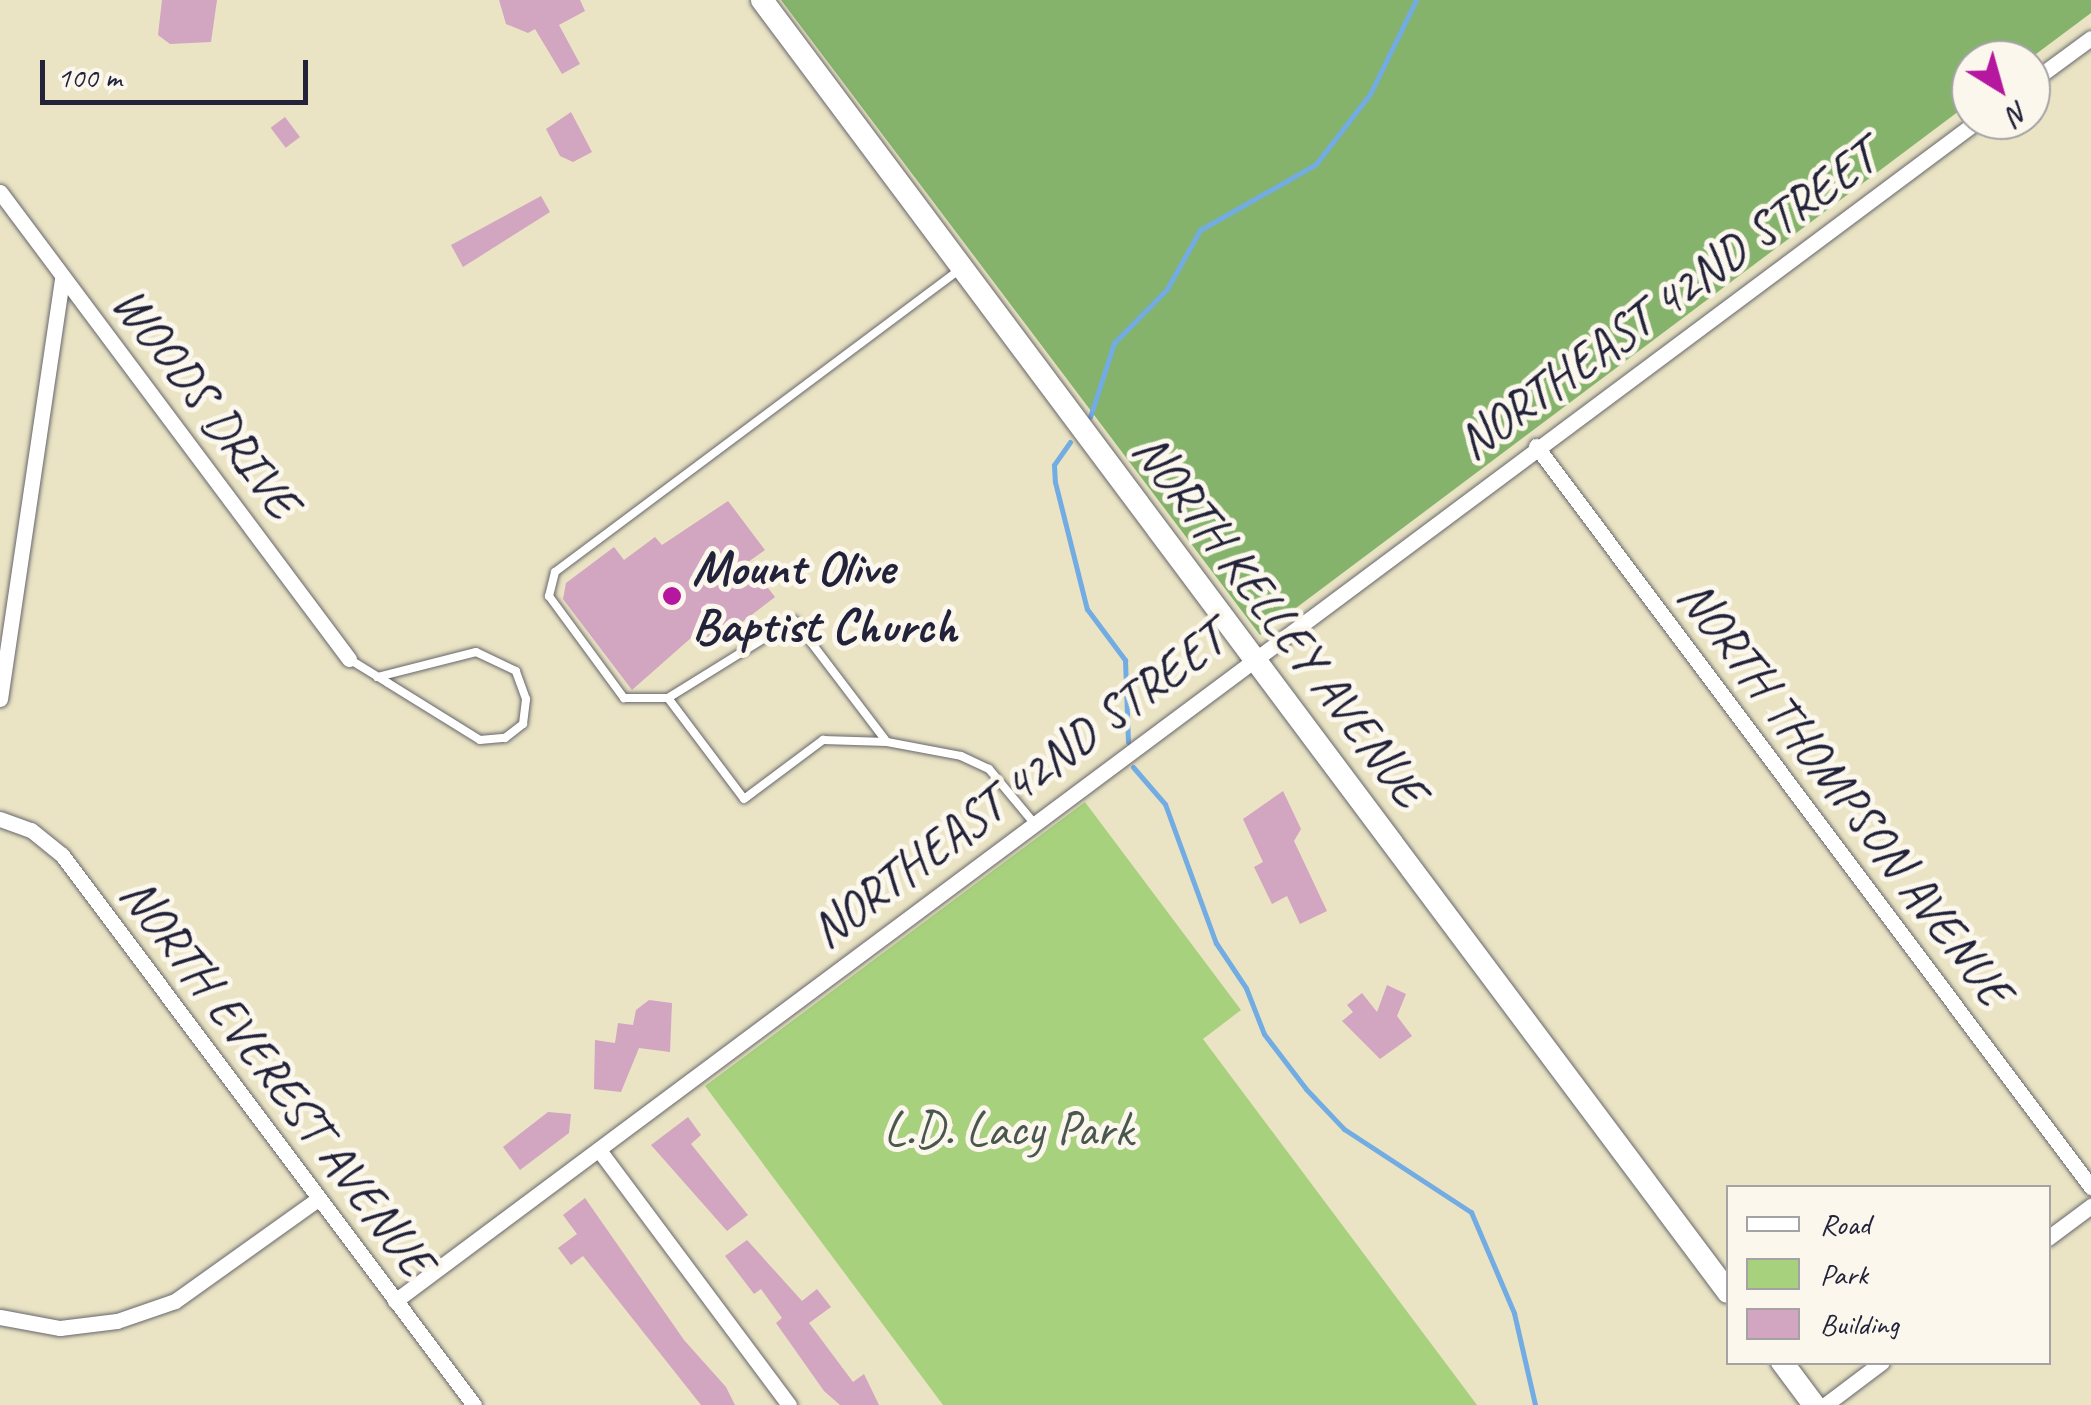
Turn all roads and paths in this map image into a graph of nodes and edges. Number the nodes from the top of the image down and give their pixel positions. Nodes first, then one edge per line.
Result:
1 (762, 0) edge
2 (2091, 38) edge
3 (2051, 67) edge
4 (1953, 140) edge
5 (0, 192) edge
6 (962, 268) junction
7 (62, 277) junction
8 (1536, 446) junction
9 (349, 659) joint
10 (1252, 659) junction
11 (377, 676) junction
12 (668, 698) junction
13 (0, 699) edge
14 (887, 742) junction
15 (0, 819) edge
16 (1034, 822) junction
17 (598, 1150) junction
18 (2091, 1186) edge
19 (318, 1200) junction
20 (2091, 1206) edge
21 (2051, 1236) edge
22 (1726, 1289) edge
23 (395, 1301) junction
24 (0, 1316) edge
25 (1784, 1365) edge
26 (1878, 1365) edge
27 (474, 1405) edge
28 (788, 1405) edge
29 (1814, 1405) edge
30 (1826, 1405) edge

1 - 6 street, NORTH KELLEY AVENUE
2 - 3 street
4 - 8 street, NORTHEAST 42ND STREET
5 - 7 street, WOODS DRIVE
6 - 10 street, NORTH KELLEY AVENUE
6 - 12 lane
7 - 9 street, WOODS DRIVE
7 - 13 street
8 - 10 street, NORTHEAST 42ND STREET
8 - 18 street, NORTH THOMPSON AVENUE
9 - 11 lane
10 - 16 street, NORTHEAST 42ND STREET
10 - 22 street, NORTH KELLEY AVENUE
11 - 11 lane
12 - 14 lane
12 - 14 lane
14 - 16 lane
15 - 19 street, NORTH EVEREST AVENUE
16 - 17 street, NORTHEAST 42ND STREET
17 - 23 street, NORTHEAST 42ND STREET
17 - 28 street
19 - 23 street, NORTH EVEREST AVENUE
19 - 24 street
20 - 21 street
23 - 27 street, NORTH EVEREST AVENUE
25 - 29 street
26 - 30 street

